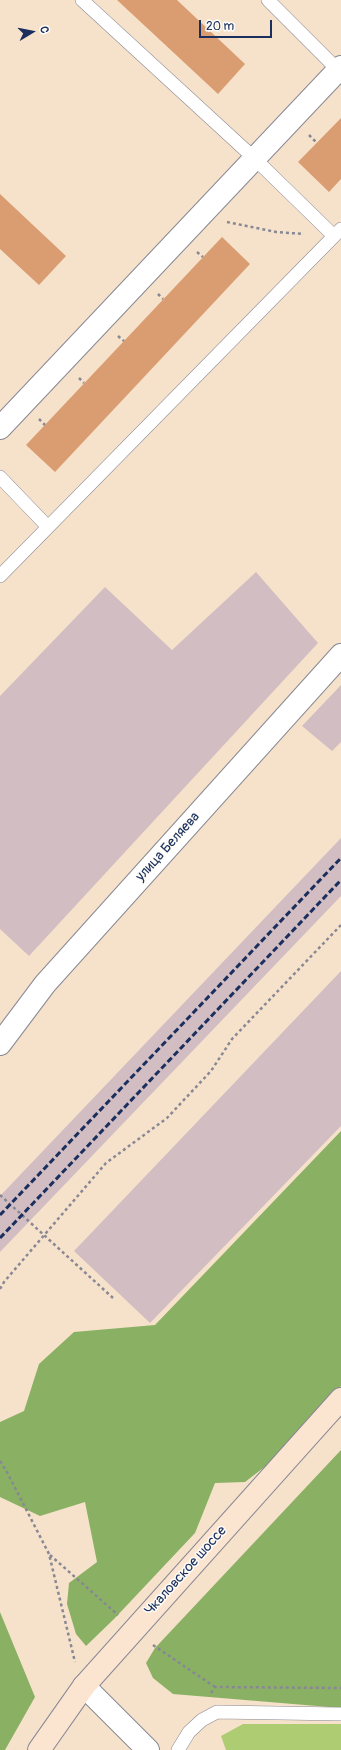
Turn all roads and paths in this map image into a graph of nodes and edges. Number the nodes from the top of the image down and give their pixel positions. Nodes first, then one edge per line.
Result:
1 (82, 0) edge
2 (268, 0) edge
3 (340, 68) edge
4 (254, 158) junction
5 (202, 214) junction
6 (338, 233) edge
7 (323, 248) junction
8 (0, 428) edge
9 (0, 477) edge
10 (48, 526) junction
11 (0, 576) edge
12 (341, 655) edge
13 (341, 925) edge
14 (0, 1044) edge
15 (0, 1195) edge
16 (45, 1234) junction
17 (0, 1289) edge
18 (113, 1298) dead end
19 (341, 1399) edge
20 (0, 1461) edge
21 (49, 1554) junction
22 (121, 1618) dead end
23 (147, 1642) dead end
24 (84, 1686) junction
25 (216, 1687) junction
26 (341, 1688) edge
27 (341, 1714) edge
28 (202, 1720) junction
29 (39, 1750) edge
30 (148, 1750) edge
31 (178, 1750) edge

1 - 4 lane
2 - 3 lane
3 - 4 street
4 - 5 street
4 - 6 lane
5 - 7 path
5 - 8 street
6 - 7 lane
7 - 10 lane
9 - 10 lane
10 - 11 lane
12 - 14 street, улица Беляева
13 - 16 path
15 - 16 path
16 - 17 path
16 - 18 path
19 - 24 street, Чкаловское шоссе
20 - 21 path
21 - 22 path
21 - 24 path
23 - 25 path
24 - 29 street, Чкаловское шоссе
24 - 30 street
25 - 26 path
25 - 28 path
27 - 28 lane
28 - 31 lane

